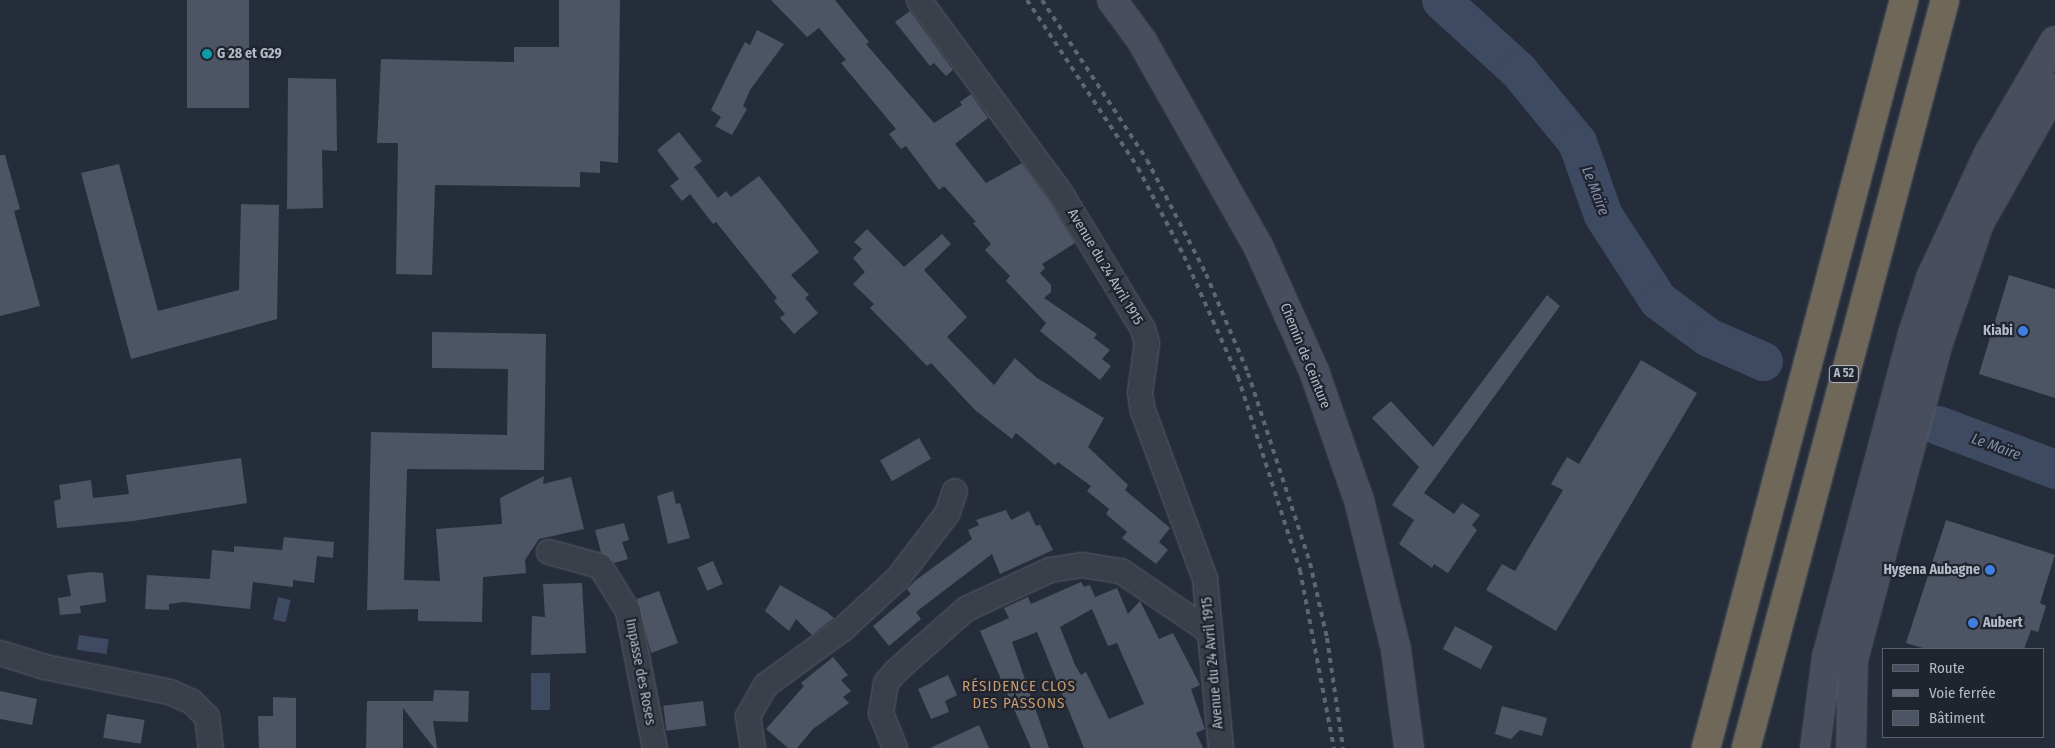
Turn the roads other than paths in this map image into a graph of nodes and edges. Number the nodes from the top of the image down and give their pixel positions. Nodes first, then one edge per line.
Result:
1 (919, 0) edge
2 (1112, 0) edge
3 (1898, 0) edge
4 (1904, 0) edge
5 (1945, 0) edge
6 (2055, 41) edge
7 (2055, 89) edge
8 (1871, 122) junction
9 (954, 491) dead end
10 (549, 552) dead end
11 (1209, 631) junction
12 (0, 653) edge
13 (211, 748) edge
14 (655, 748) edge
15 (753, 748) edge
16 (895, 748) edge
17 (1221, 748) edge
18 (1409, 748) edge
19 (1706, 748) edge
20 (1746, 748) edge
21 (1815, 748) edge
22 (1851, 748) edge

1 - 11 street, Avenue du 24 Avril 1915
2 - 18 main road, Chemin de Ceinture
3 - 8 highway
4 - 8 highway, A 52
5 - 20 highway, A 52
6 - 21 main road
7 - 22 main road
8 - 19 highway, A 52
9 - 15 street
10 - 14 street, Impasse des Roses
11 - 16 street
11 - 17 street, Avenue du 24 Avril 1915
12 - 13 street

